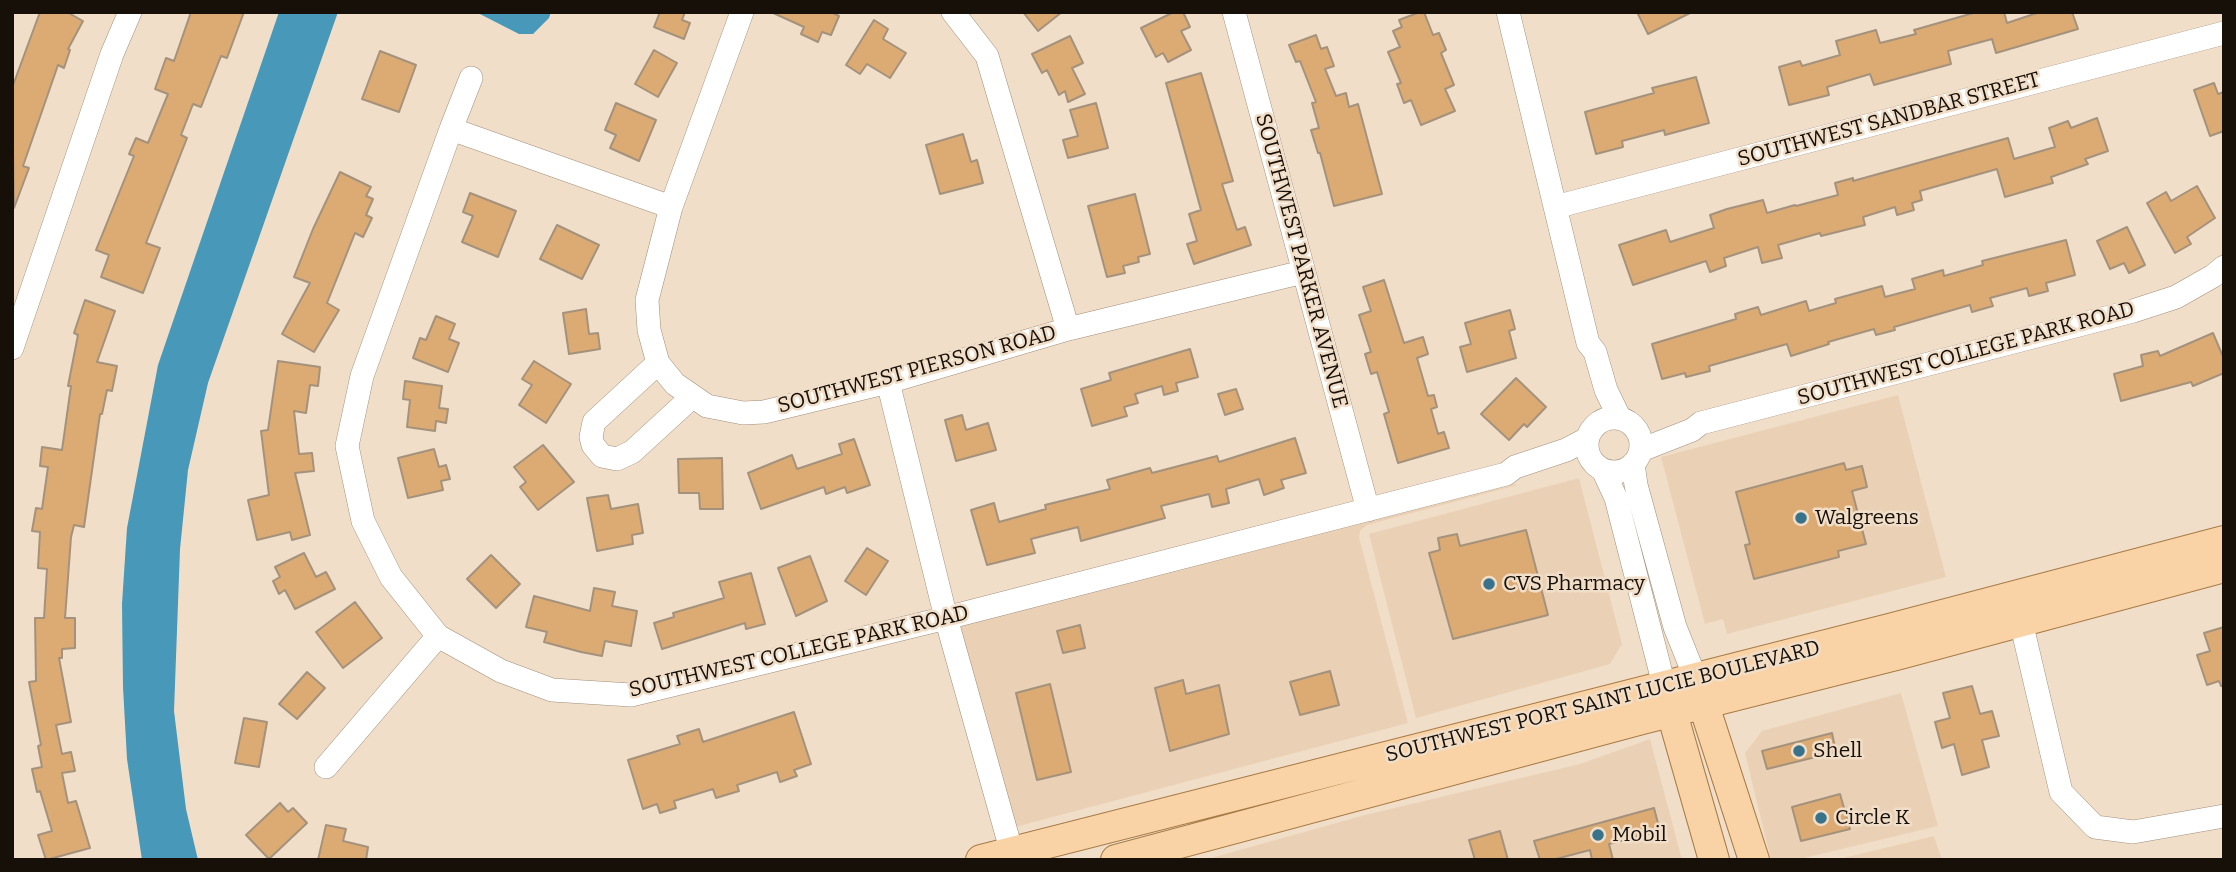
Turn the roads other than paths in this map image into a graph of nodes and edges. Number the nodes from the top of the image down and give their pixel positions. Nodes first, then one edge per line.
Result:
1 (130, 12) edge
2 (742, 12) edge
3 (953, 12) edge
4 (1234, 12) edge
5 (1508, 12) edge
6 (2224, 33) edge
7 (471, 78) dead end
8 (451, 129) junction
9 (671, 207) junction
10 (1555, 207) junction
11 (2224, 267) edge
12 (1303, 272) junction
13 (1068, 329) junction
14 (1588, 343) junction
15 (12, 348) edge
16 (659, 363) junction
17 (888, 382) junction
18 (692, 397) junction
19 (1627, 423) junction
20 (1701, 423) junction
21 (1591, 432) junction
22 (1637, 457) junction
23 (1598, 466) junction
24 (1506, 474) junction
25 (1368, 510) junction
26 (2224, 541) edge
27 (2224, 568) edge
28 (946, 618) junction
29 (2021, 622) junction
30 (438, 636) junction
31 (1700, 690) junction
32 (1668, 698) junction
33 (326, 767) dead end
34 (2224, 816) edge
35 (1013, 856) edge
36 (981, 860) edge
37 (1116, 860) edge
38 (1714, 860) edge
39 (1754, 860) edge

1 - 15 street
2 - 9 street, SOUTHWEST PIERSON ROAD
3 - 13 street
4 - 12 street, SOUTHWEST PARKER AVENUE
5 - 10 street
6 - 10 street, SOUTHWEST SANDBAR STREET
7 - 8 street, SOUTHWEST COLLEGE PARK ROAD
8 - 9 street
8 - 30 street, SOUTHWEST COLLEGE PARK ROAD
9 - 16 street, SOUTHWEST PIERSON ROAD
10 - 14 street
11 - 20 street, SOUTHWEST COLLEGE PARK ROAD
12 - 13 street, SOUTHWEST PIERSON ROAD
12 - 25 street, SOUTHWEST PARKER AVENUE
13 - 17 street, SOUTHWEST PIERSON ROAD
14 - 19 street
14 - 21 street
16 - 18 street, SOUTHWEST PIERSON ROAD
16 - 18 street
17 - 18 street, SOUTHWEST PIERSON ROAD
17 - 28 street
19 - 20 street, SOUTHWEST COLLEGE PARK ROAD
19 - 21 street
19 - 22 street
20 - 22 street, SOUTHWEST COLLEGE PARK ROAD
21 - 23 street
21 - 24 street, SOUTHWEST COLLEGE PARK ROAD
22 - 23 street
22 - 31 street
23 - 24 street, SOUTHWEST COLLEGE PARK ROAD
23 - 32 street
24 - 25 street, SOUTHWEST COLLEGE PARK ROAD
25 - 28 street, SOUTHWEST COLLEGE PARK ROAD
26 - 31 main road, SOUTHWEST PORT SAINT LUCIE BOULEVARD
27 - 29 main road, SOUTHWEST PORT SAINT LUCIE BOULEVARD
28 - 30 street, SOUTHWEST COLLEGE PARK ROAD
28 - 35 street
29 - 31 main road, SOUTHWEST PORT SAINT LUCIE BOULEVARD
29 - 34 street
30 - 33 street
31 - 32 main road, SOUTHWEST PORT SAINT LUCIE BOULEVARD
31 - 39 main road
32 - 35 main road, SOUTHWEST PORT SAINT LUCIE BOULEVARD
32 - 37 main road, SOUTHWEST PORT SAINT LUCIE BOULEVARD
32 - 38 main road
35 - 36 main road, SOUTHWEST PORT SAINT LUCIE BOULEVARD

